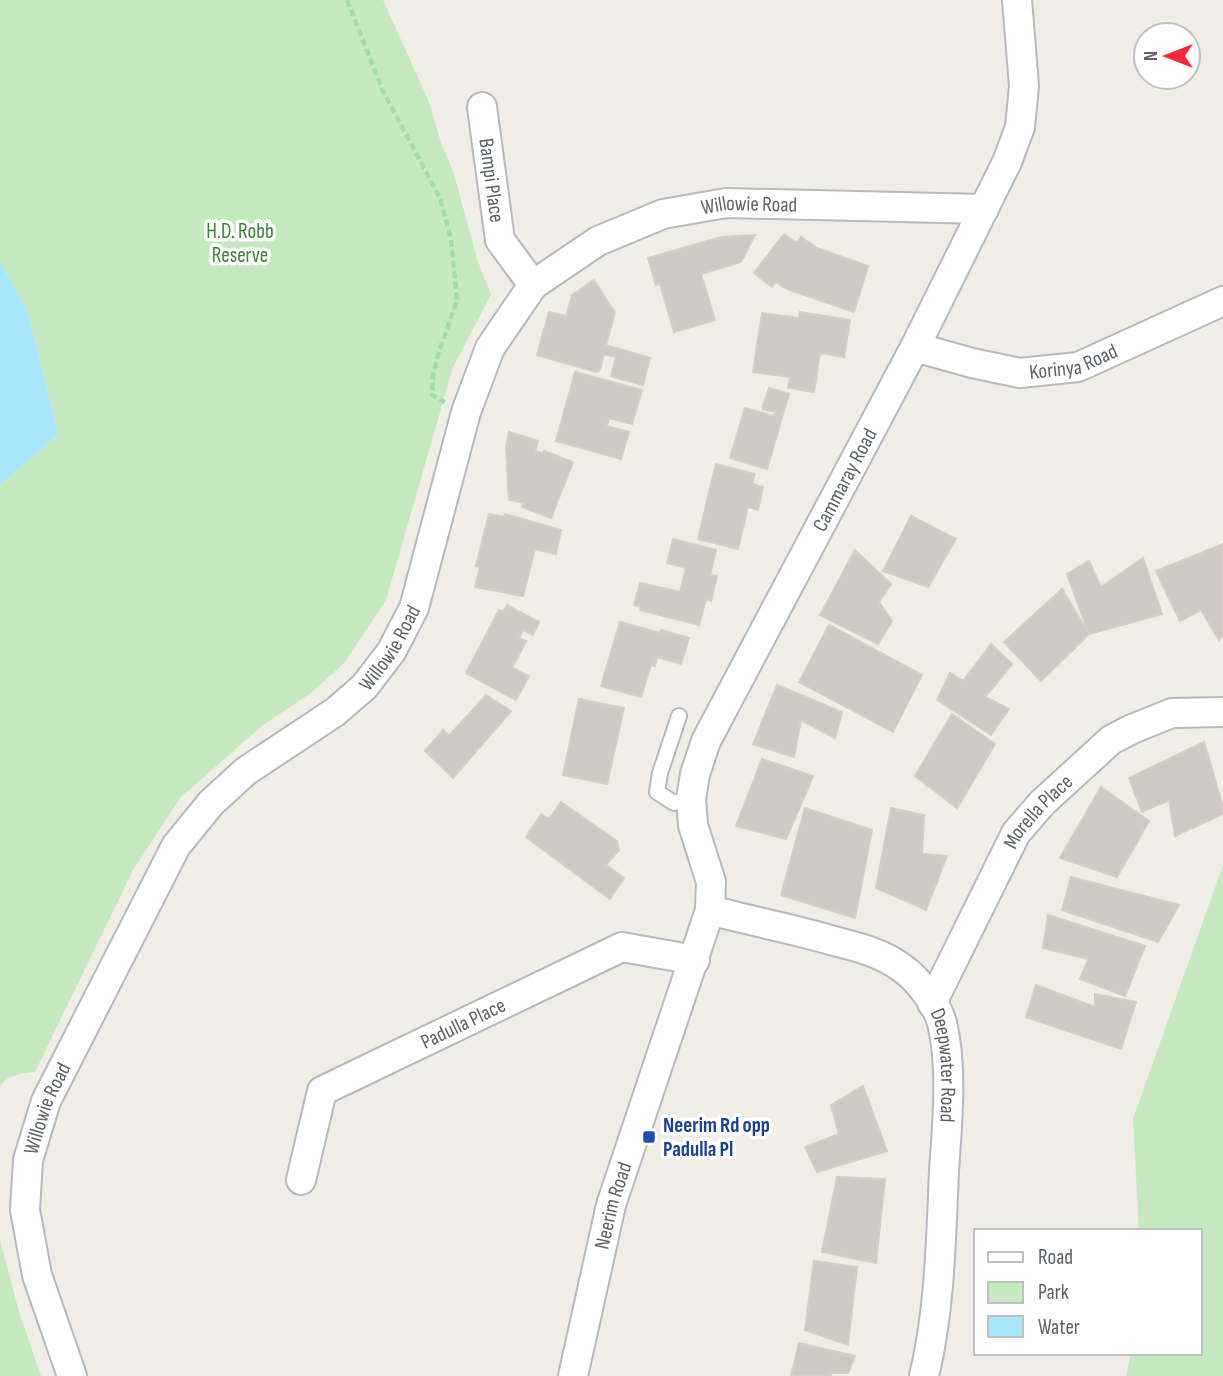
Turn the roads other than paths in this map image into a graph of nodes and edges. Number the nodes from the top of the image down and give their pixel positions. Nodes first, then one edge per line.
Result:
1 (1017, 0) edge
2 (482, 107) dead end
3 (984, 209) junction
4 (533, 285) junction
5 (1223, 301) edge
6 (915, 347) junction
7 (1223, 712) edge
8 (679, 716) dead end
9 (691, 799) junction
10 (710, 910) junction
11 (695, 961) junction
12 (932, 1003) junction
13 (301, 1180) dead end
14 (72, 1376) edge
15 (573, 1376) edge
16 (924, 1376) edge

1 - 3 street, Cammaray Road
2 - 4 street, Bampi Place
3 - 4 street, Willowie Road
3 - 6 street, Cammaray Road
4 - 14 street, Willowie Road
5 - 6 street, Korinya Road
6 - 9 street, Cammaray Road
7 - 12 street, Morella Place
8 - 9 lane
9 - 10 street, Cammaray Road
10 - 11 street, Cammaray Road
10 - 12 street, Deepwater Road
11 - 13 street, Padulla Place
11 - 15 street, Neerim Road
12 - 16 street, Deepwater Road

